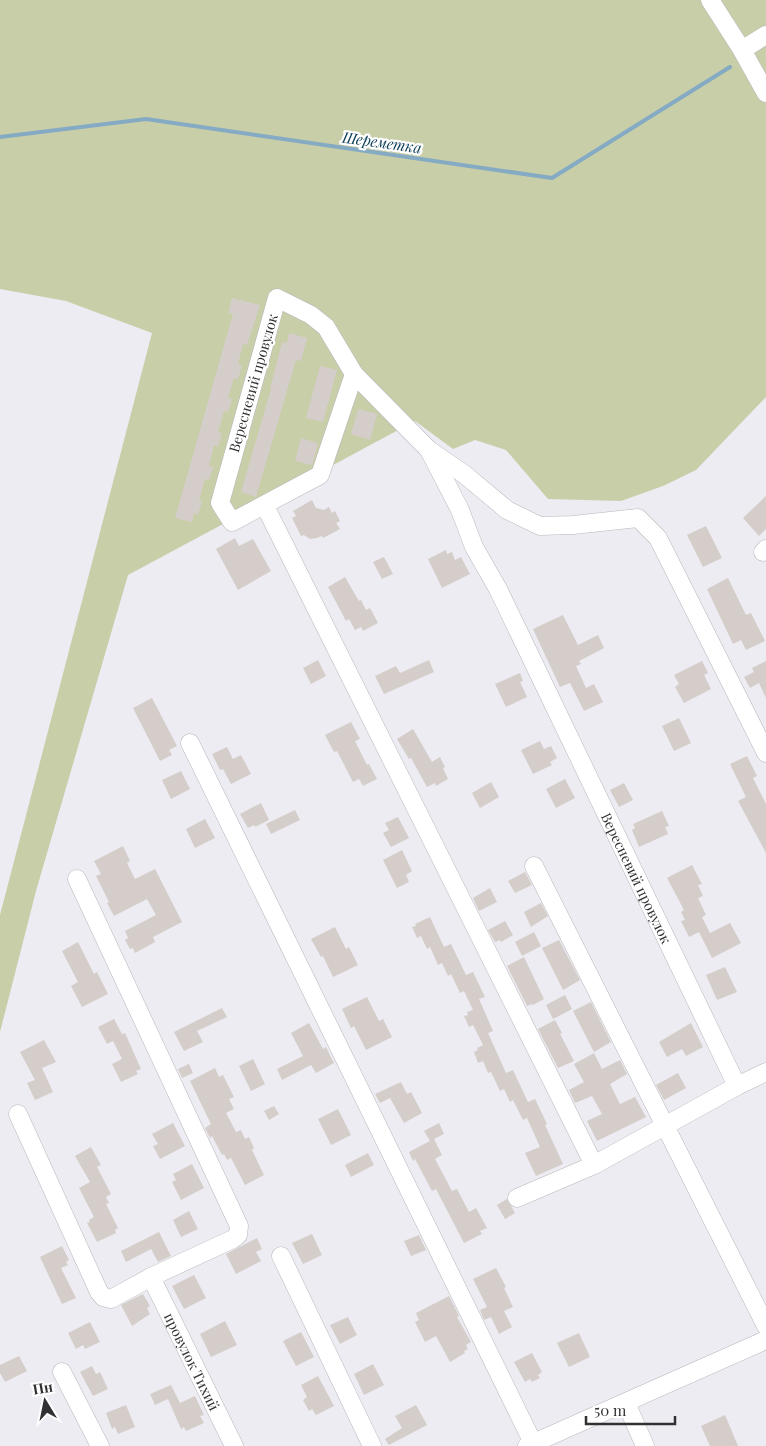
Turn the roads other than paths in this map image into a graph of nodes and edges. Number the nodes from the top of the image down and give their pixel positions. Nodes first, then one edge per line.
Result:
1 (710, 0) edge
2 (766, 35) edge
3 (742, 50) junction
4 (766, 93) edge
5 (354, 374) junction
6 (429, 450) junction
7 (268, 514) dead end
8 (190, 742) dead end
9 (766, 753) edge
10 (534, 866) dead end
11 (77, 879) dead end
12 (766, 1072) edge
13 (737, 1086) junction
14 (18, 1114) dead end
15 (664, 1125) junction
16 (594, 1165) junction
17 (517, 1198) dead end
18 (280, 1256) dead end
19 (151, 1277) junction
20 (766, 1326) edge
21 (766, 1340) edge
22 (62, 1372) dead end
23 (626, 1403) junction
24 (530, 1445) edge
25 (100, 1446) edge
26 (234, 1446) edge
27 (372, 1446) edge
28 (645, 1446) edge

1 - 3 street
2 - 3 street
3 - 4 street
5 - 5 street, Вересневий провулок
5 - 6 street
6 - 9 street
6 - 13 street, Вересневий провулок
7 - 16 street
8 - 24 street
10 - 15 street
11 - 19 street
12 - 13 street
13 - 15 street
14 - 19 street
15 - 16 street
15 - 20 street
16 - 17 street
18 - 27 street
19 - 26 street, провулок Тихий
21 - 23 street
22 - 25 street
23 - 24 street
23 - 28 street

